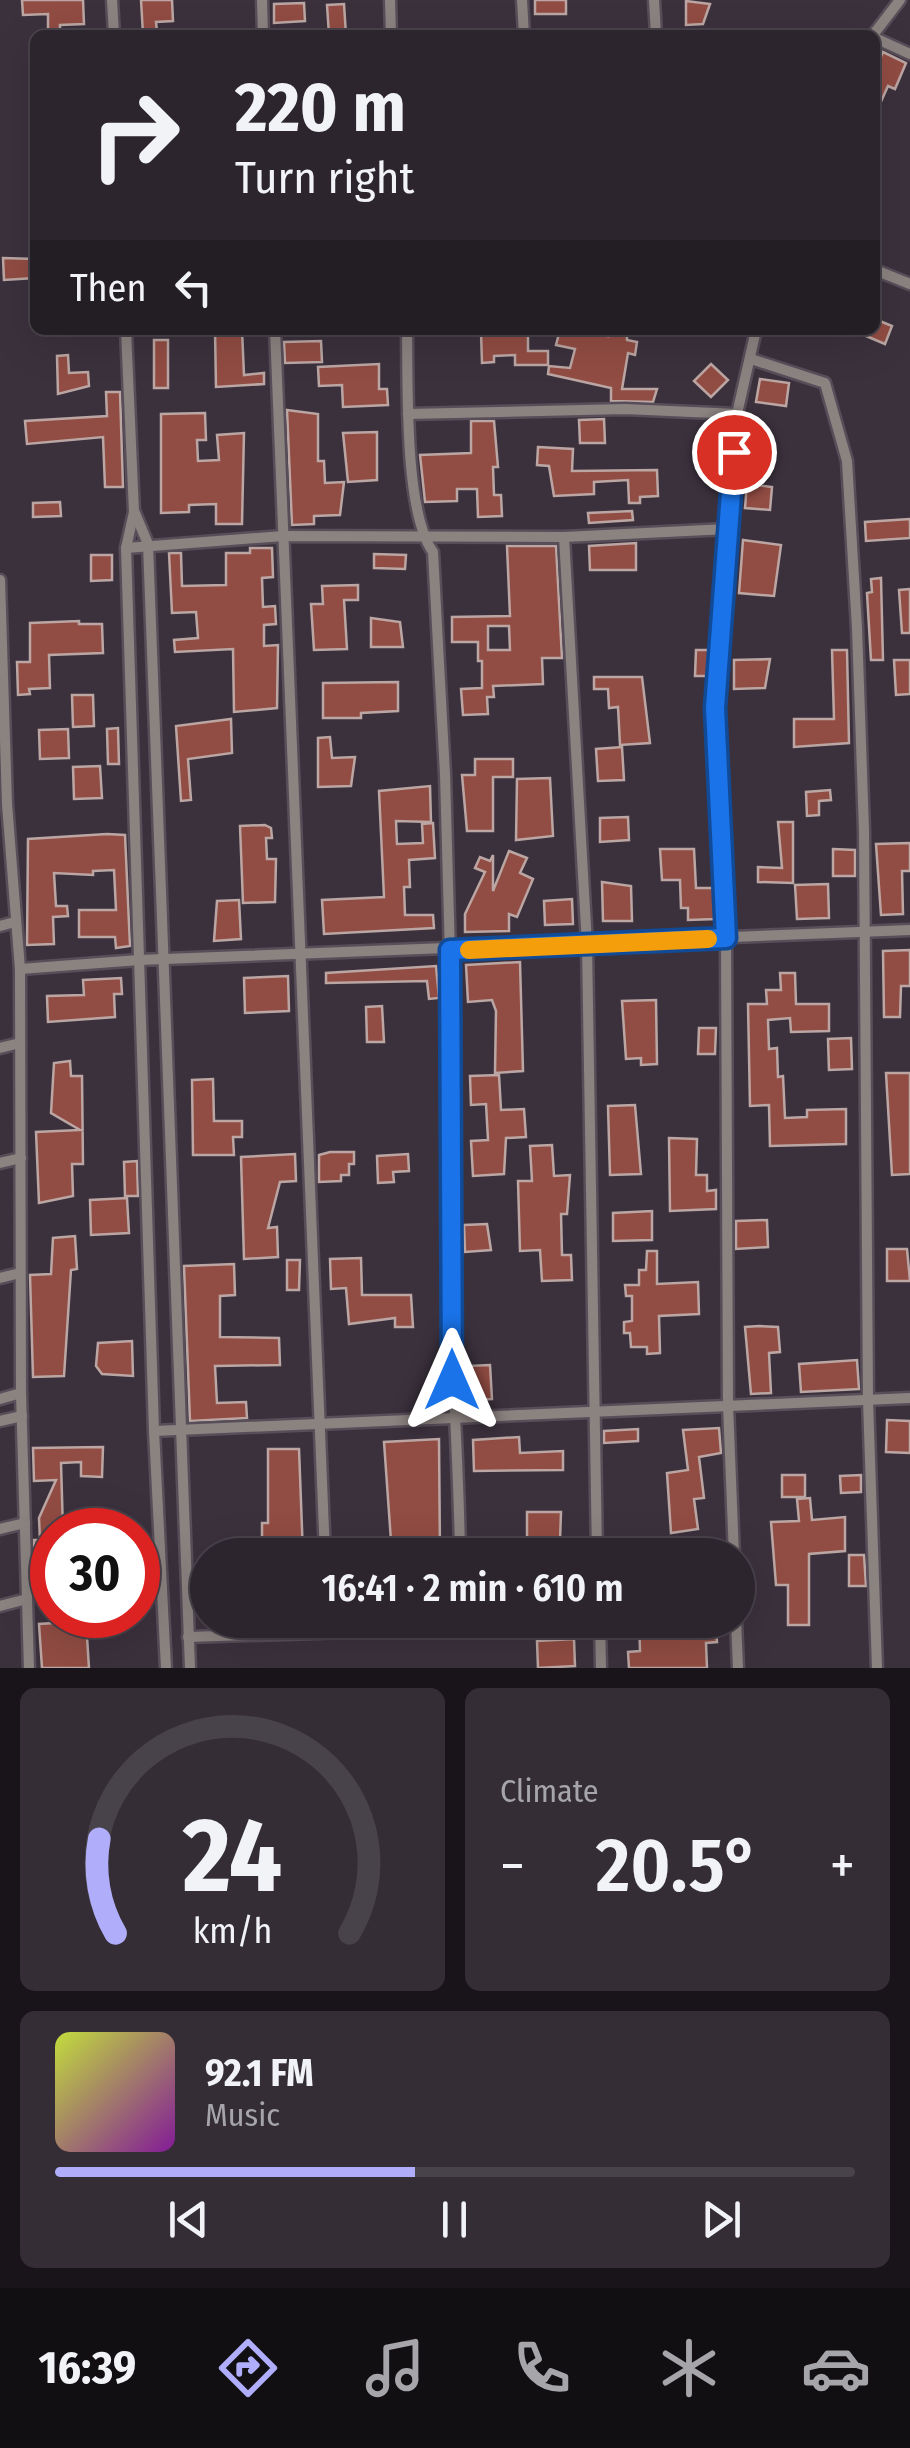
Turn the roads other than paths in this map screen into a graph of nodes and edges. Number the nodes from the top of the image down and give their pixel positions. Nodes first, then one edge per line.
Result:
1 (112, 0) edge
2 (262, 0) edge
3 (390, 0) edge
4 (522, 0) edge
5 (654, 0) edge
6 (900, 0) edge
7 (114, 30) edge
8 (263, 30) edge
9 (391, 30) edge
10 (524, 30) edge
11 (656, 30) edge
12 (878, 30) edge
13 (880, 39) edge
14 (910, 54) edge
15 (880, 272) edge
16 (910, 284) edge
17 (126, 335) edge
18 (275, 335) edge
19 (407, 335) edge
20 (755, 335) edge
21 (752, 359) junction
22 (408, 414) junction
23 (737, 414) junction
24 (134, 512) junction
25 (727, 528) junction
26 (420, 535) junction
27 (283, 536) junction
28 (564, 537) junction
29 (148, 544) junction
30 (126, 548) junction
31 (0, 580) edge
32 (4, 806) edge
33 (16, 922) junction
34 (0, 926) edge
35 (863, 930) junction
36 (910, 930) edge
37 (726, 938) junction
38 (586, 944) junction
39 (450, 950) junction
40 (300, 955) junction
41 (164, 959) junction
42 (139, 960) junction
43 (20, 969) junction
44 (20, 1043) junction
45 (0, 1048) edge
46 (21, 1158) junction
47 (0, 1163) edge
48 (20, 1273) junction
49 (0, 1278) edge
50 (21, 1393) junction
51 (0, 1398) edge
52 (910, 1398) edge
53 (868, 1400) junction
54 (728, 1405) junction
55 (593, 1410) junction
56 (22, 1416) junction
57 (452, 1416) junction
58 (319, 1420) junction
59 (0, 1422) edge
60 (180, 1428) junction
61 (154, 1431) junction
62 (25, 1523) junction
63 (0, 1530) edge
64 (323, 1538) edge
65 (459, 1538) edge
66 (597, 1538) edge
67 (733, 1538) edge
68 (27, 1599) junction
69 (0, 1606) edge
70 (188, 1637) joint
71 (600, 1638) edge
72 (737, 1638) edge
73 (29, 1668) edge
74 (166, 1668) edge
75 (190, 1668) edge
76 (601, 1668) edge
77 (738, 1668) edge
78 (877, 1668) edge

1 - 7 street
2 - 8 street
3 - 9 street
4 - 10 street
5 - 11 street
6 - 12 street
13 - 14 street
15 - 16 street
17 - 24 street
18 - 27 street
19 - 22 street
20 - 21 street
21 - 23 street
21 - 35 street
22 - 23 street
22 - 26 street
23 - 25 street
24 - 29 street
24 - 30 street
25 - 28 street
25 - 37 street
26 - 27 street
26 - 28 street
26 - 39 street
27 - 29 street
27 - 40 street
28 - 38 street
29 - 30 street
29 - 41 street
30 - 42 street
31 - 32 street
32 - 33 street
33 - 34 street
33 - 43 street
35 - 36 street
35 - 37 street
35 - 53 street
37 - 38 street
37 - 54 street
38 - 39 street
38 - 55 street
39 - 40 street
39 - 57 street
40 - 41 street
40 - 58 street
41 - 42 street
41 - 60 street
42 - 43 street
42 - 61 street
43 - 44 street
44 - 45 street
44 - 46 street
46 - 47 street
46 - 48 street
48 - 49 street
48 - 50 street
50 - 51 street
50 - 56 street
52 - 53 street
53 - 54 street
53 - 78 street
54 - 55 street
54 - 67 street
55 - 57 street
55 - 66 street
56 - 59 street
56 - 62 street
57 - 58 street
57 - 65 street
58 - 60 street
58 - 64 street
60 - 61 street
60 - 70 street
61 - 74 street
62 - 63 street
62 - 68 street
68 - 69 street
68 - 73 street
70 - 75 street
71 - 76 street
72 - 77 street

